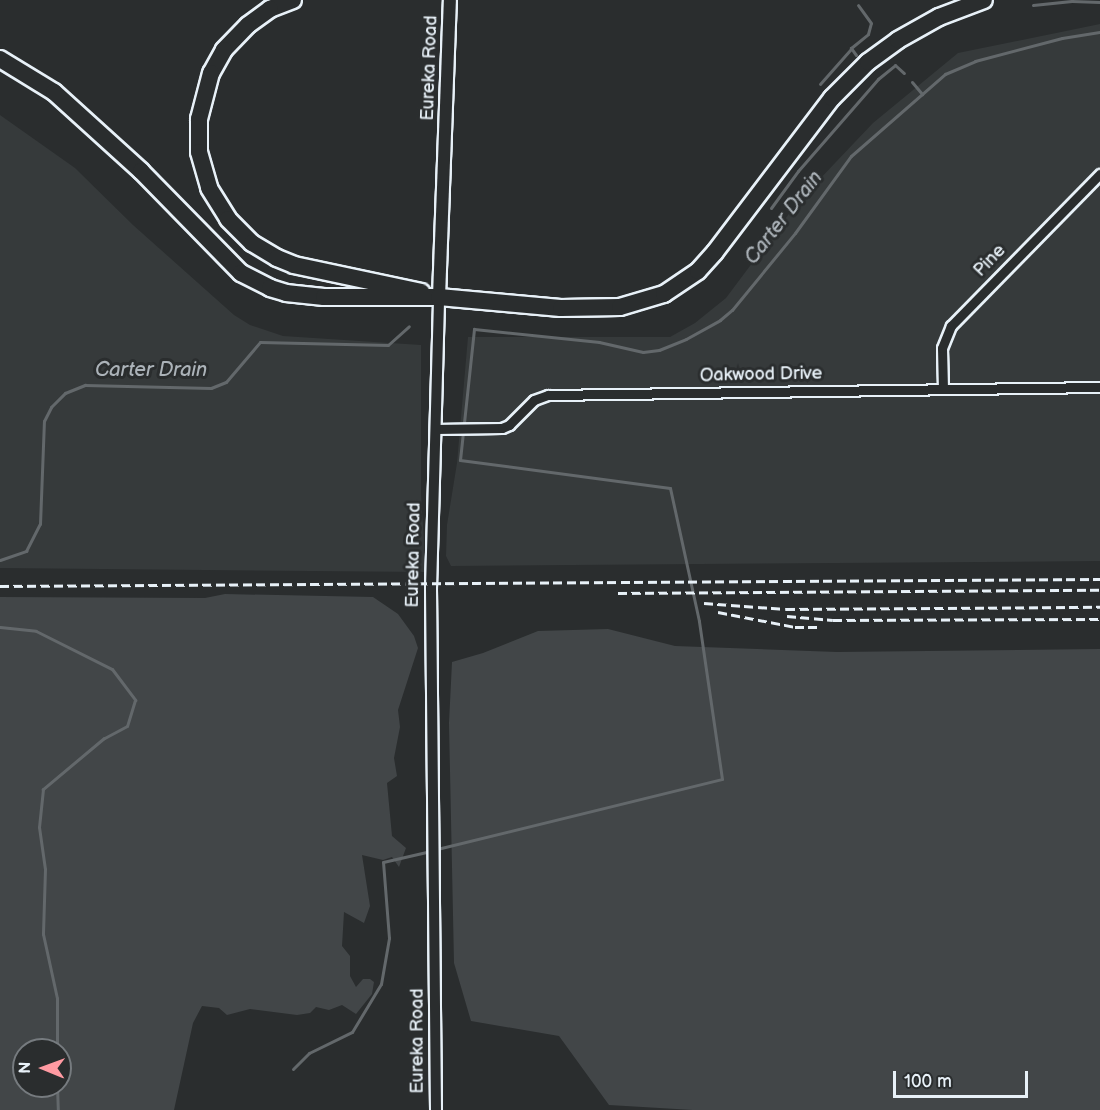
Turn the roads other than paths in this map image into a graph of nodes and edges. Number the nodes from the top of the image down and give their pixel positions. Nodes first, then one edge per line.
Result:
1 (293, 0) edge
2 (984, 0) edge
3 (450, 6) edge
4 (0, 58) edge
5 (1100, 174) edge
6 (439, 297) junction
7 (1100, 387) edge
8 (943, 389) junction
9 (435, 429) junction
10 (436, 1110) edge

1 - 6 highway
2 - 6 highway
3 - 6 main road, Eureka Road
4 - 6 highway
5 - 8 street, Pine
6 - 9 street, Eureka Road
7 - 8 street, Oakwood Drive
8 - 9 street, Oakwood Drive
9 - 10 street, Eureka Road

